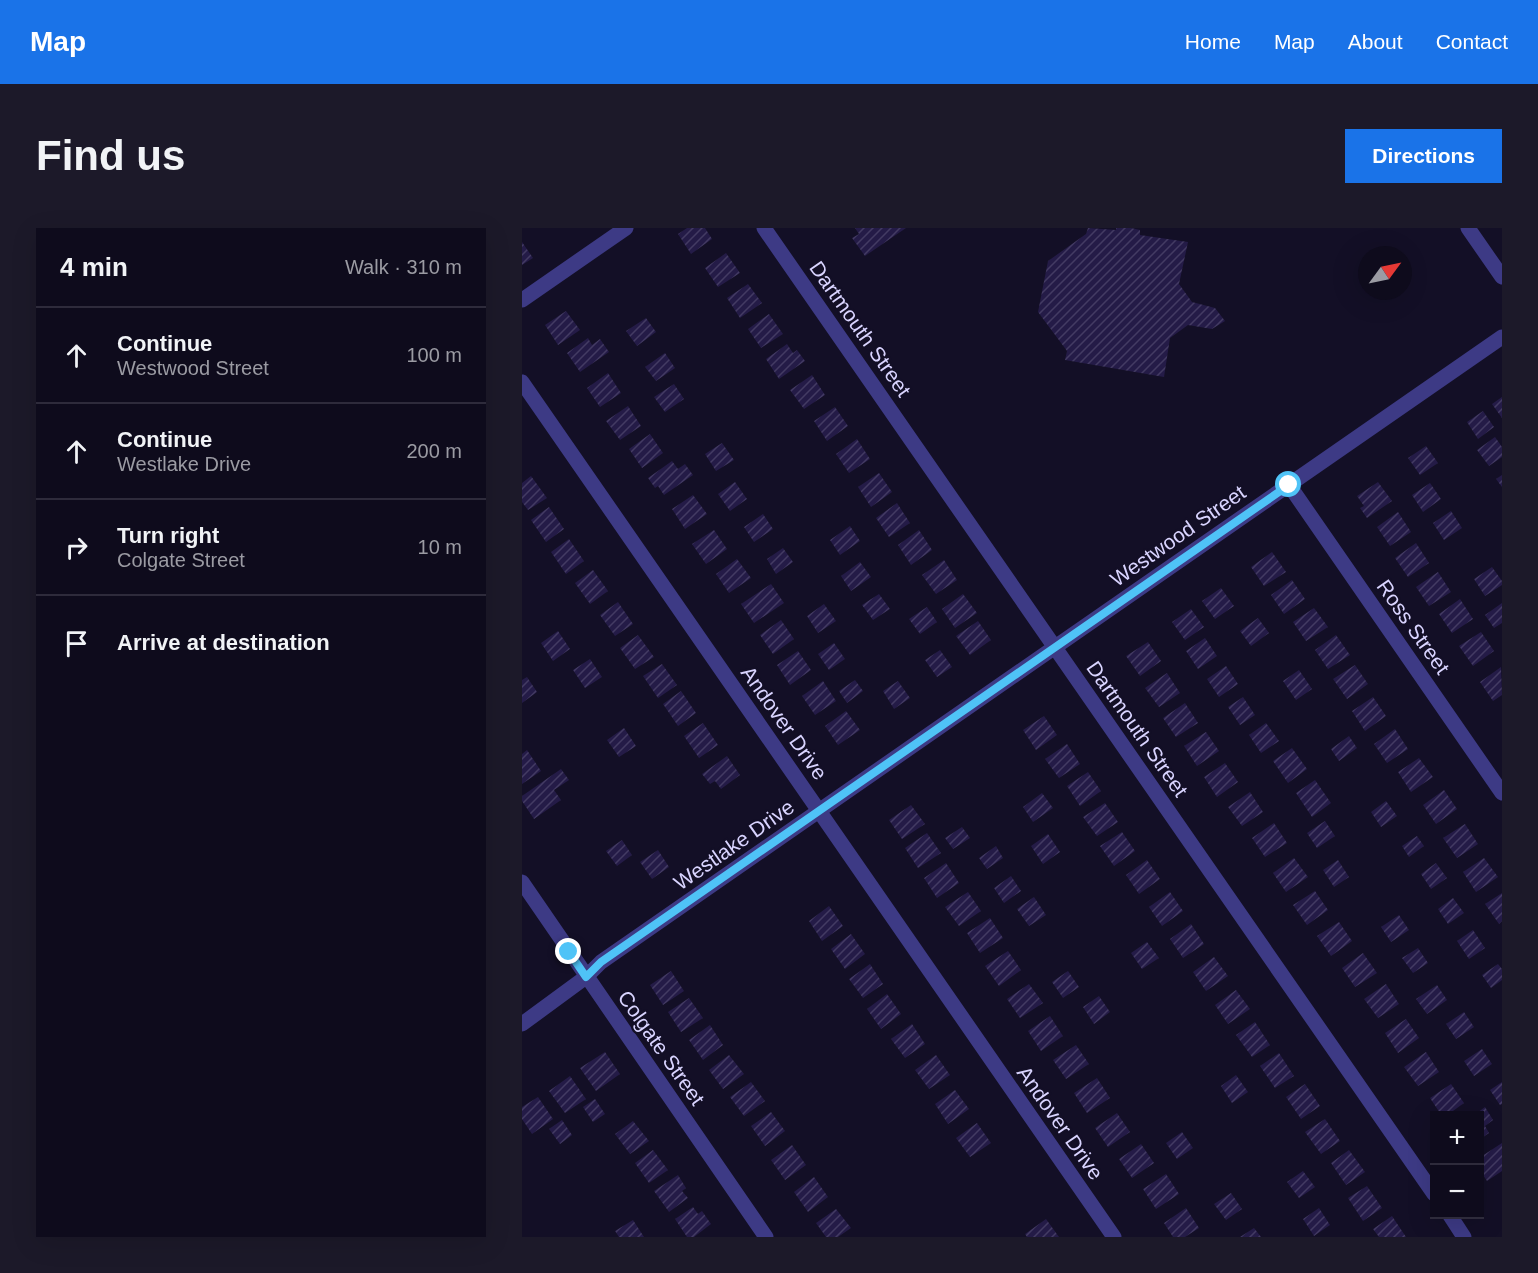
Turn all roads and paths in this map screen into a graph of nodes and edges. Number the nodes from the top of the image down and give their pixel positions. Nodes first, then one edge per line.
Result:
1 (626, 228) edge
2 (764, 228) edge
3 (1468, 228) edge
4 (1502, 276) edge
5 (522, 300) edge
6 (1502, 337) edge
7 (522, 382) edge
8 (1289, 485) junction
9 (1055, 648) junction
10 (1502, 793) edge
11 (820, 811) junction
12 (522, 882) edge
13 (586, 977) junction
14 (522, 1024) edge
15 (1430, 1188) edge
16 (1452, 1219) edge
17 (766, 1237) edge
18 (1114, 1237) edge
19 (1464, 1237) edge

1 - 5 street
2 - 9 street, Dartmouth Street
3 - 4 street
6 - 8 street, Westwood Street
7 - 11 street, Andover Drive
8 - 9 street, Westwood Street
8 - 10 street, Ross Street
9 - 11 street, Westlake Drive
9 - 15 street, Dartmouth Street
11 - 13 street, Westlake Drive
11 - 18 street, Andover Drive
12 - 13 street, Colgate Street
13 - 14 street, Westlake Drive
13 - 17 street, Colgate Street
16 - 19 street

